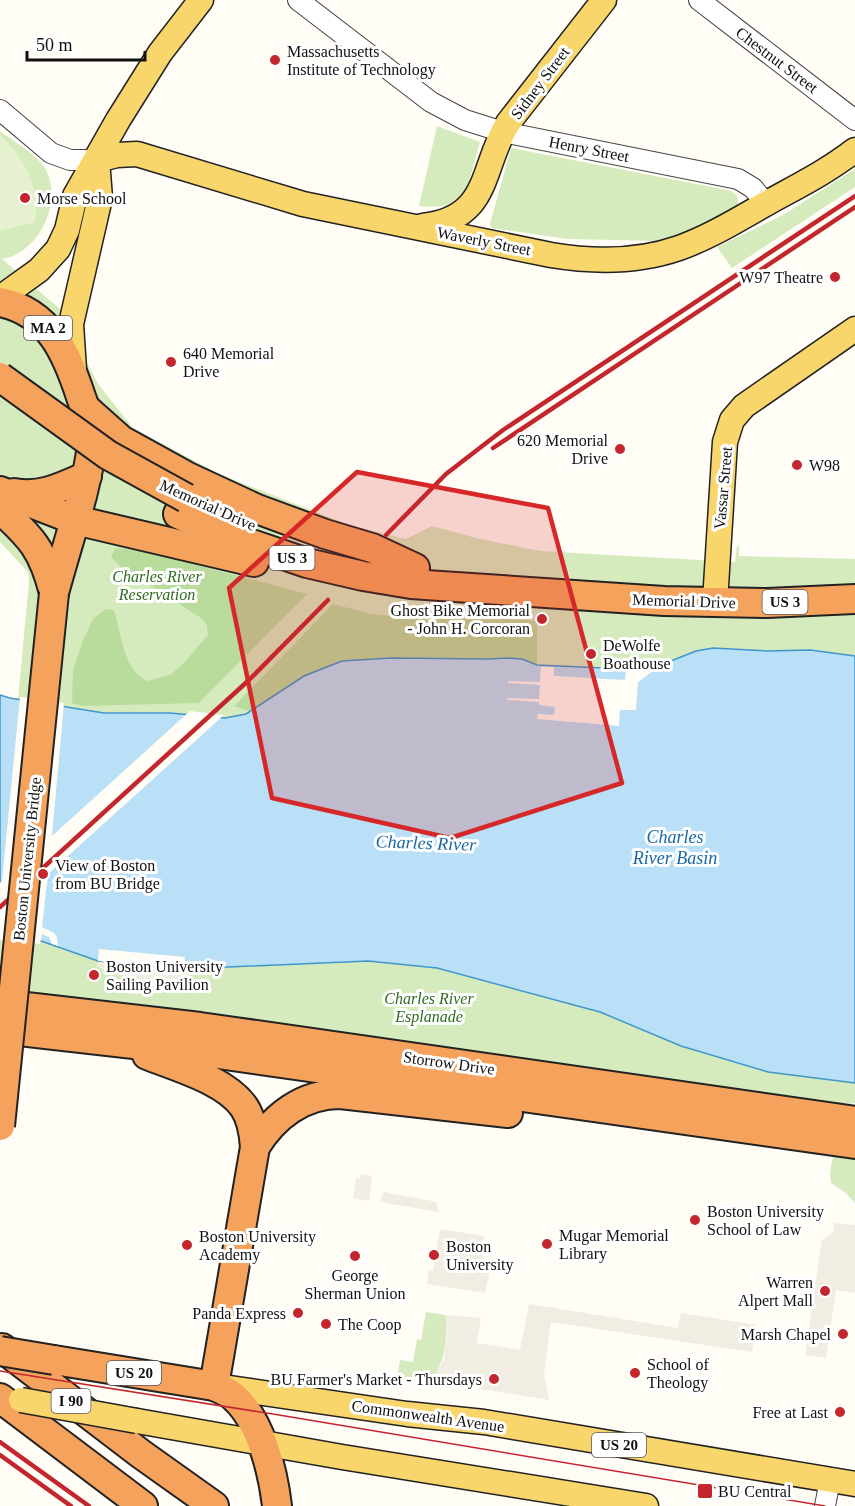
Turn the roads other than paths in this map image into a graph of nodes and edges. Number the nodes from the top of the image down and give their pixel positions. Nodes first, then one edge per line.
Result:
1 (201, 0) edge
2 (298, 0) edge
3 (604, 0) edge
4 (699, 0) edge
5 (0, 110) edge
6 (855, 120) edge
7 (503, 132) junction
8 (855, 150) edge
9 (97, 160) junction
10 (486, 177) junction
11 (766, 204) junction
12 (405, 225) junction
13 (476, 239) junction
14 (0, 300) edge
15 (855, 329) edge
16 (0, 377) edge
17 (74, 377) junction
18 (0, 398) edge
19 (84, 407) junction
20 (87, 476) junction
21 (0, 490) edge
22 (182, 506) junction
23 (0, 509) edge
24 (75, 520) junction
25 (413, 576) junction
26 (54, 593) junction
27 (855, 599) edge
28 (716, 602) junction
29 (0, 1004) edge
30 (0, 1029) edge
31 (115, 1041) junction
32 (222, 1088) junction
33 (284, 1113) junction
34 (630, 1113) junction
35 (855, 1121) edge
36 (0, 1126) edge
37 (855, 1144) edge
38 (255, 1147) junction
39 (0, 1349) edge
40 (214, 1386) junction
41 (0, 1397) edge
42 (262, 1443) junction
43 (830, 1480) junction
44 (855, 1484) edge
45 (143, 1506) edge
46 (214, 1506) edge
47 (277, 1506) edge
48 (646, 1506) edge
49 (825, 1506) edge

1 - 9 main road
2 - 7 street, Henry Street
3 - 7 main road, Sidney Street
4 - 6 street, Chestnut Street
5 - 9 street
7 - 10 main road, Sidney Street
7 - 11 street, Henry Street
8 - 11 main road, Waverly Street
9 - 12 main road, Waverly Street
9 - 14 main road
9 - 17 main road
10 - 12 main road, Sidney Street
10 - 13 main road
11 - 13 main road, Waverly Street
12 - 13 main road, Waverly Street
14 - 17 highway, MA 2
15 - 28 main road, Vassar Street
16 - 22 highway, Memorial Drive / US 3, bridge
17 - 19 highway, MA 2
18 - 22 highway, Memorial Drive / US 3
19 - 20 highway, MA 2
19 - 25 highway
20 - 21 highway
20 - 24 highway, Boston University Bridge / MA 2
21 - 24 highway
22 - 25 highway, Memorial Drive / US 3
23 - 26 highway, Boston University Bridge / MA 2
24 - 25 highway
24 - 26 highway, Boston University Bridge / MA 2
25 - 28 highway, Memorial Drive / US 3
26 - 36 highway, Boston University Bridge / MA 2, bridge
27 - 28 highway, Memorial Drive / US 3
29 - 35 highway, Storrow Drive
30 - 31 highway, Storrow Drive
31 - 32 highway
31 - 34 highway, Storrow Drive
32 - 33 highway
32 - 38 highway
33 - 34 highway
33 - 38 highway
34 - 37 highway, Storrow Drive
38 - 40 highway
39 - 40 highway, Commonwealth Avenue / US 20, bridge
39 - 46 highway, I 90
40 - 42 highway
40 - 43 main road, Commonwealth Avenue / US 20
41 - 42 main road, bridge
41 - 45 highway, I 90
42 - 47 highway
42 - 48 main road
43 - 44 main road, Commonwealth Avenue / US 20
43 - 49 street

